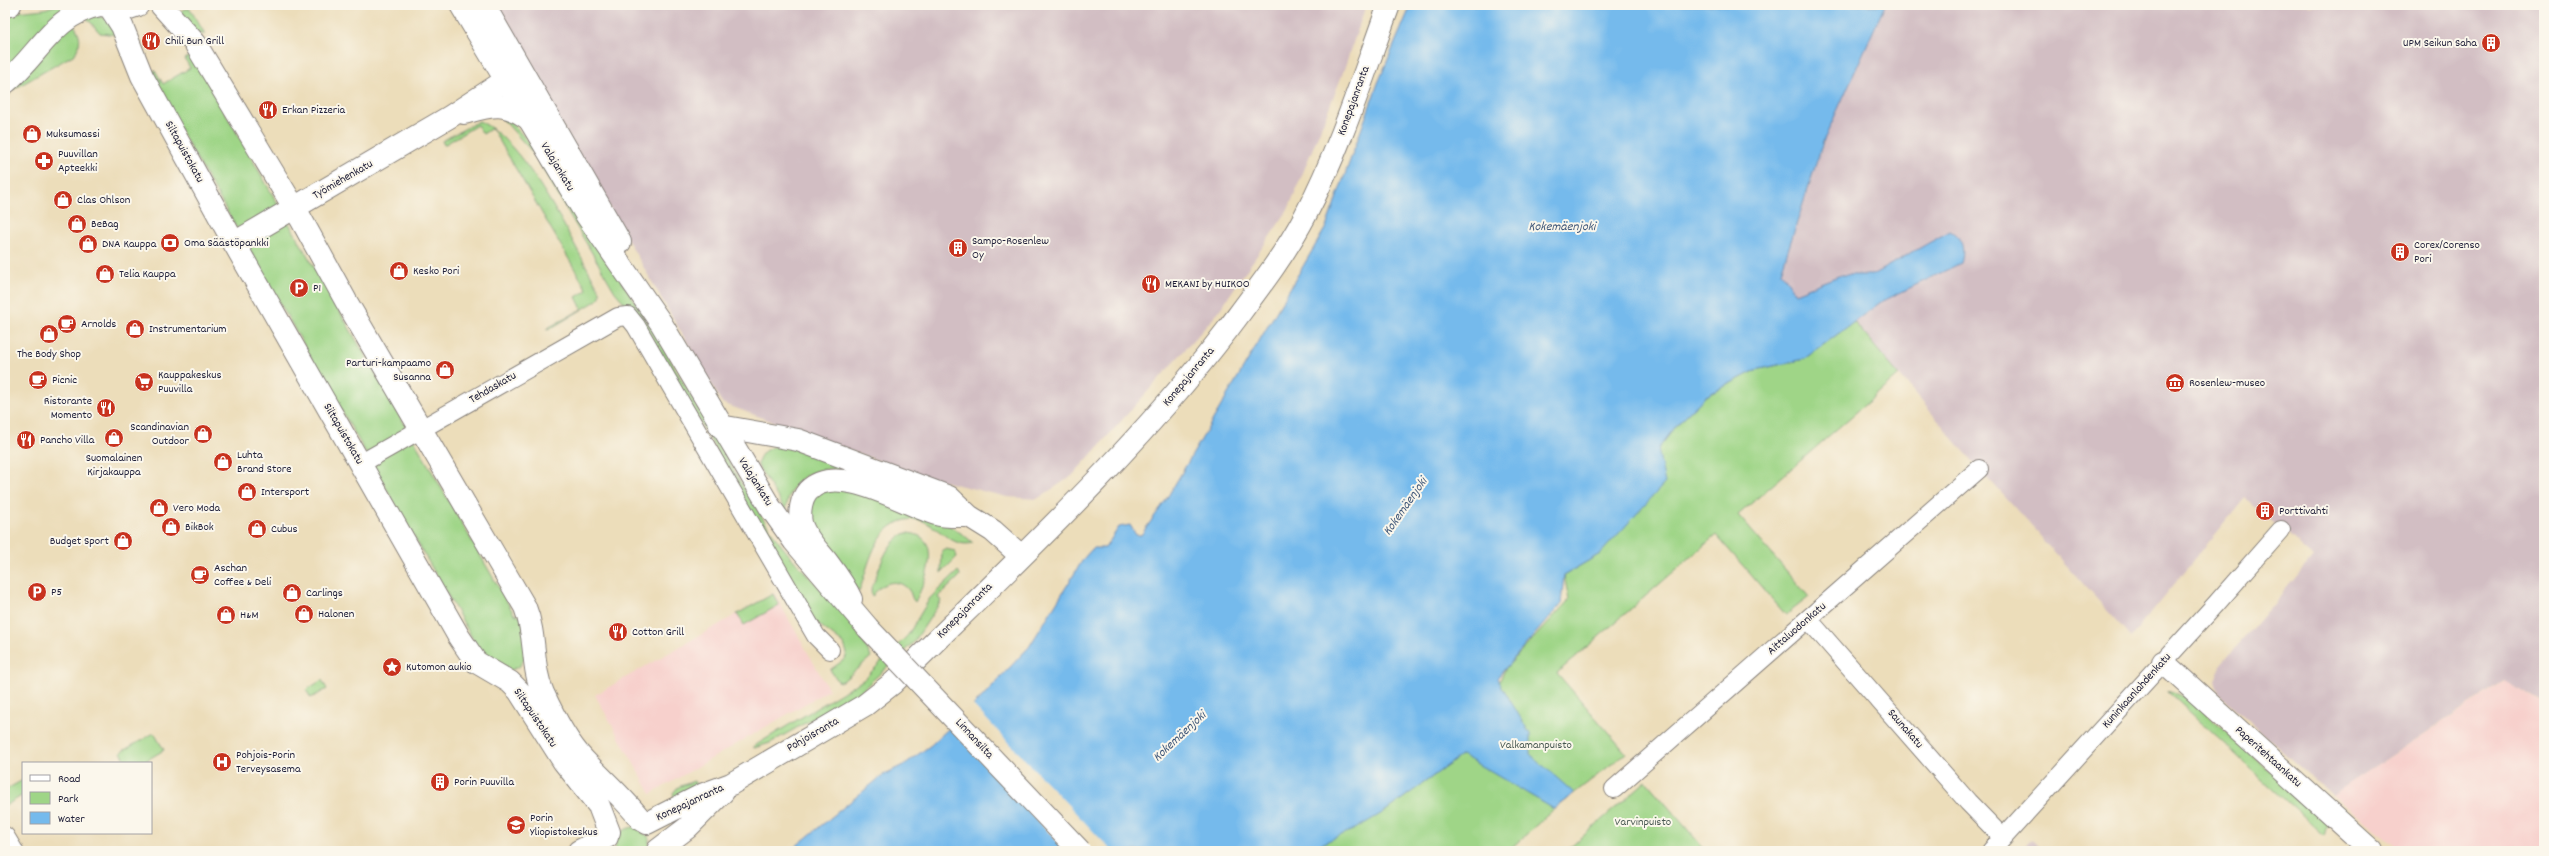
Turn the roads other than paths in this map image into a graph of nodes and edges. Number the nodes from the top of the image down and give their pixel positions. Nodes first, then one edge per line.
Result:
1 (10, 5) edge
2 (138, 5) edge
3 (161, 5) edge
4 (461, 5) edge
5 (484, 5) edge
6 (1388, 5) edge
7 (5, 6) edge
8 (104, 6) edge
9 (506, 80) junction
10 (5, 83) edge
11 (539, 100) junction
12 (451, 116) junction
13 (529, 119) junction
14 (294, 208) junction
15 (234, 243) junction
16 (661, 323) junction
17 (720, 426) junction
18 (421, 429) junction
19 (763, 435) junction
20 (360, 464) junction
21 (746, 469) junction
22 (1979, 469) dead end
23 (969, 516) junction
24 (2281, 530) dead end
25 (1020, 556) junction
26 (1808, 619) junction
27 (865, 624) junction
28 (830, 650) dead end
29 (536, 654) junction
30 (2163, 662) junction
31 (500, 676) junction
32 (893, 683) joint
33 (731, 784) junction
34 (1614, 789) dead end
35 (644, 821) junction
36 (5, 836) edge
37 (607, 840) edge
38 (1997, 844) edge
39 (14, 851) edge
40 (579, 851) edge
41 (658, 851) edge
42 (1080, 851) edge
43 (2372, 851) edge

1 - 7 main road
2 - 8 main road
3 - 14 main road, Siltapuistokatu
4 - 9 main road, Valajankatu
5 - 11 main road, Valajankatu
6 - 25 main road, Konepajanranta
8 - 10 main road
8 - 15 main road, Siltapuistokatu
9 - 11 main road
9 - 12 main road, Työmiehenkatu
9 - 13 main road, Valajankatu
11 - 16 main road, Valajankatu
12 - 13 main road, Työmiehenkatu
12 - 14 main road, Työmiehenkatu
13 - 16 main road, Valajankatu
14 - 15 main road, Työmiehenkatu
14 - 18 main road, Siltapuistokatu
15 - 20 main road, Siltapuistokatu
16 - 17 main road, Valajankatu
17 - 19 main road
17 - 21 main road, Valajankatu
18 - 20 street, Tehdaskatu
18 - 28 street, Tehdaskatu
18 - 29 main road, Siltapuistokatu
19 - 21 main road
19 - 23 main road
20 - 31 main road, Siltapuistokatu
21 - 27 main road, Valajankatu
22 - 26 street, Aittaluodonkatu
23 - 25 main road
23 - 27 main road
24 - 30 street, Kuninkaanlahdenkatu
25 - 32 main road, Konepajanranta
26 - 34 street, Aittaluodonkatu
26 - 38 street, Saunakatu
27 - 42 main road, Linnansilta, bridge
29 - 31 main road
29 - 35 main road, Siltapuistokatu
30 - 38 street, Kuninkaanlahdenkatu
30 - 43 main road, Paperitehtaankatu
31 - 37 main road, Siltapuistokatu
32 - 33 main road, Pohjoisranta
33 - 35 main road, Konepajanranta
33 - 41 main road, Konepajanranta
35 - 37 main road
35 - 41 main road, Siltapuistokatu
36 - 39 street
37 - 40 main road

